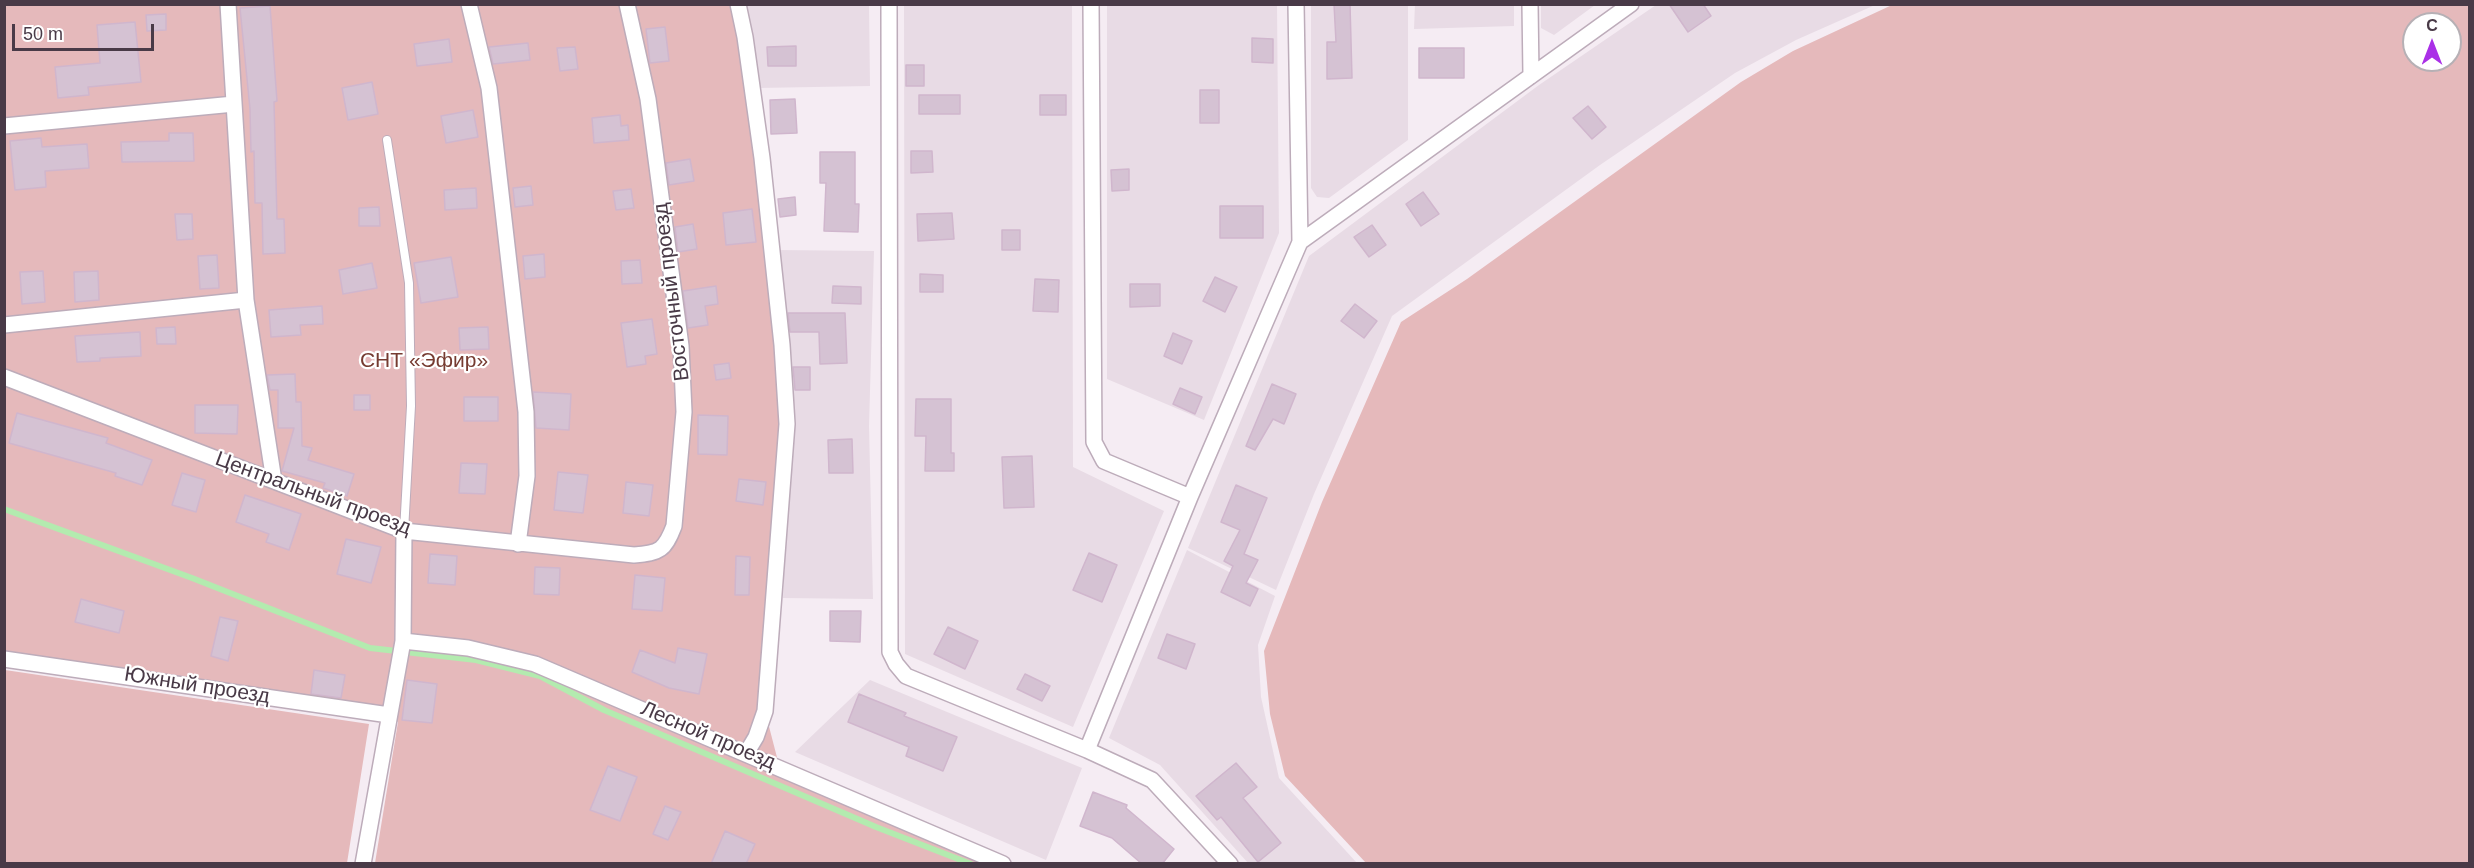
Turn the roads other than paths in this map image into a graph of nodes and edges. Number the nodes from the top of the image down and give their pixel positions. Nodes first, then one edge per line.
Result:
1 (228, 4) edge
2 (469, 4) edge
3 (627, 4) edge
4 (738, 4) edge
5 (890, 4) edge
6 (1091, 4) edge
7 (1296, 4) edge
8 (1530, 4) edge
9 (1631, 4) edge
10 (1531, 76) junction
11 (234, 104) junction
12 (4, 126) edge
13 (387, 140) dead end
14 (1300, 242) junction
15 (246, 300) junction
16 (4, 325) edge
17 (4, 377) edge
18 (274, 481) junction
19 (1190, 497) junction
20 (404, 531) junction
21 (518, 544) junction
22 (634, 555) joint
23 (403, 641) junction
24 (4, 659) edge
25 (389, 715) junction
26 (1087, 750) junction
27 (747, 752) junction
28 (363, 864) edge
29 (1003, 864) edge
30 (1230, 864) edge

1 - 11 street
2 - 21 street
3 - 22 street, Восточный проезд
4 - 27 street
5 - 26 street
6 - 19 street
7 - 14 street
8 - 10 street
9 - 10 street
10 - 14 street
11 - 12 street
11 - 15 street
13 - 20 lane
14 - 19 street
15 - 16 street
15 - 18 street
17 - 18 street, Центральный проезд
18 - 20 street, Центральный проезд
19 - 26 street
20 - 21 street, Центральный проезд
20 - 23 street
21 - 22 street, Центральный проезд
23 - 25 street
23 - 27 street, Лесной проезд
24 - 25 street, Южный проезд
25 - 28 street
26 - 30 street
27 - 29 street, Лесной проезд

